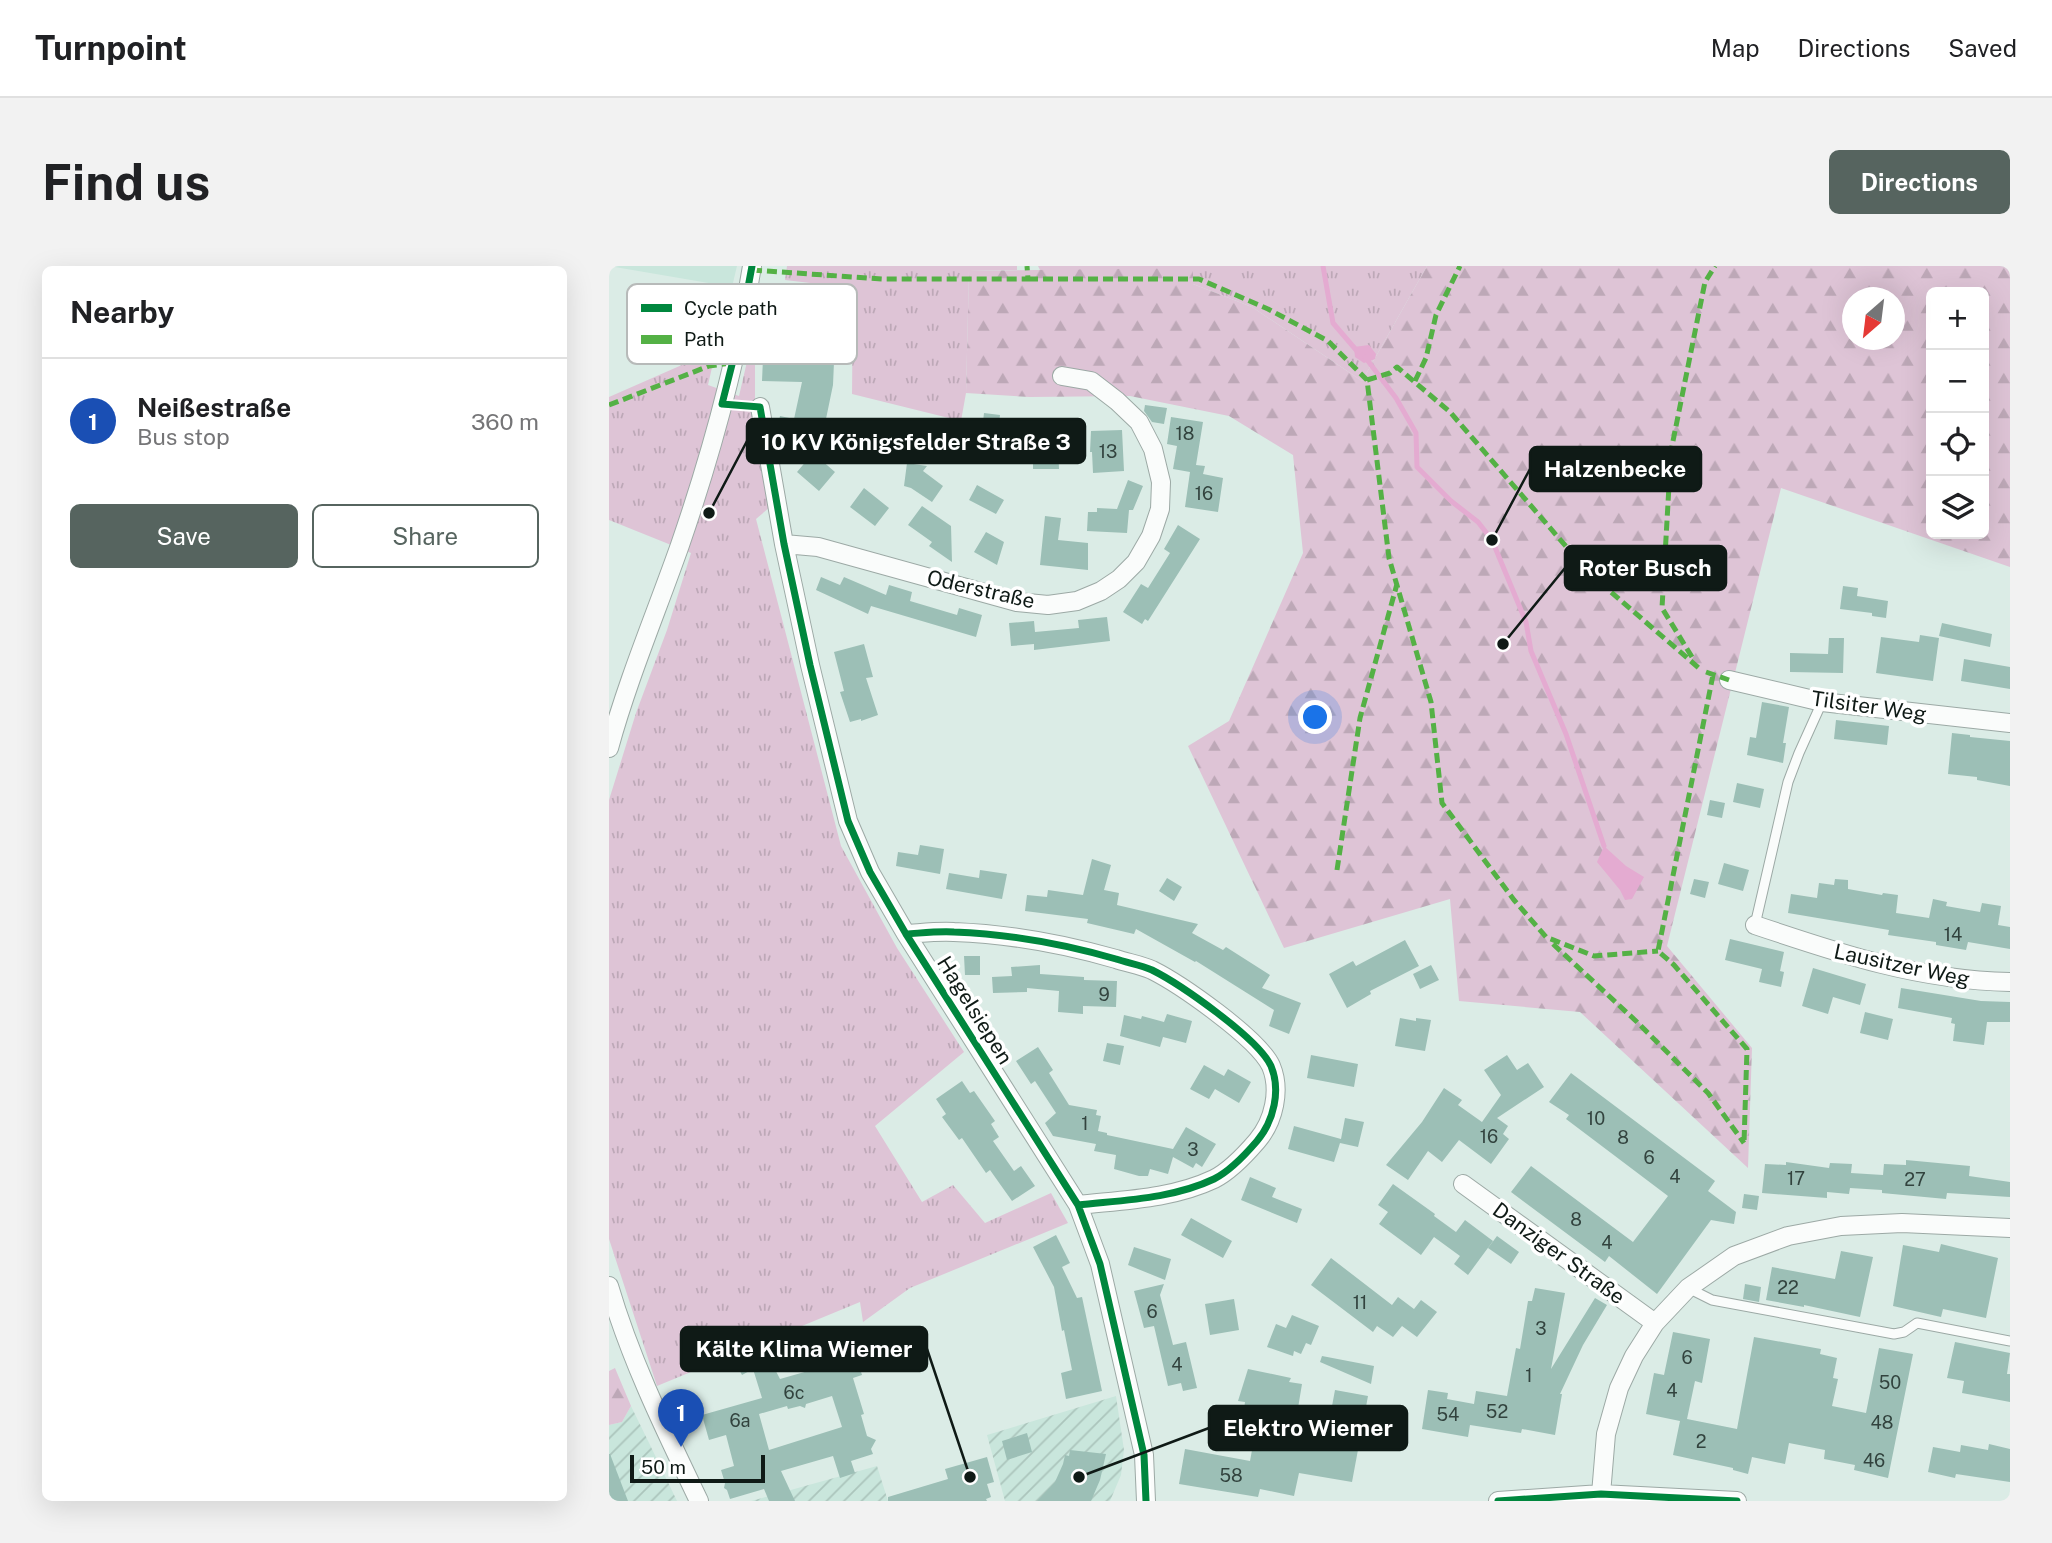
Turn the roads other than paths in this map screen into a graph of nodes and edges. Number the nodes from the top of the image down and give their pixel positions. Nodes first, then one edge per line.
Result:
1 (752, 266) edge
2 (749, 284) edge
3 (732, 364) edge
4 (1062, 376) dead end
5 (760, 407) dead end
6 (784, 544) junction
7 (1729, 680) dead end
8 (1822, 702) junction
9 (2010, 723) edge
10 (609, 748) edge
11 (1755, 925) joint
12 (906, 934) junction
13 (2010, 982) edge
14 (1463, 1184) dead end
15 (1078, 1205) junction
16 (2010, 1228) edge
17 (609, 1286) edge
18 (1688, 1288) junction
19 (1655, 1323) junction
20 (2010, 1341) edge
21 (1601, 1494) junction
22 (699, 1501) edge
23 (1146, 1501) edge
24 (1498, 1501) edge
25 (1737, 1501) edge

1 - 2 street
3 - 10 street
4 - 6 street, Oderstraße
5 - 6 street, Hagelsiepen
6 - 12 street, Hagelsiepen
7 - 8 street, Tilsiter Weg
8 - 9 street, Tilsiter Weg
8 - 11 lane
11 - 13 street, Lausitzer Weg
12 - 15 street, Hagelsiepen
12 - 15 street
14 - 19 street, Danziger Straße
15 - 23 street, Hagelsiepen
16 - 18 street
17 - 22 street
18 - 19 street
18 - 20 lane
19 - 21 street
21 - 24 street
21 - 25 street

